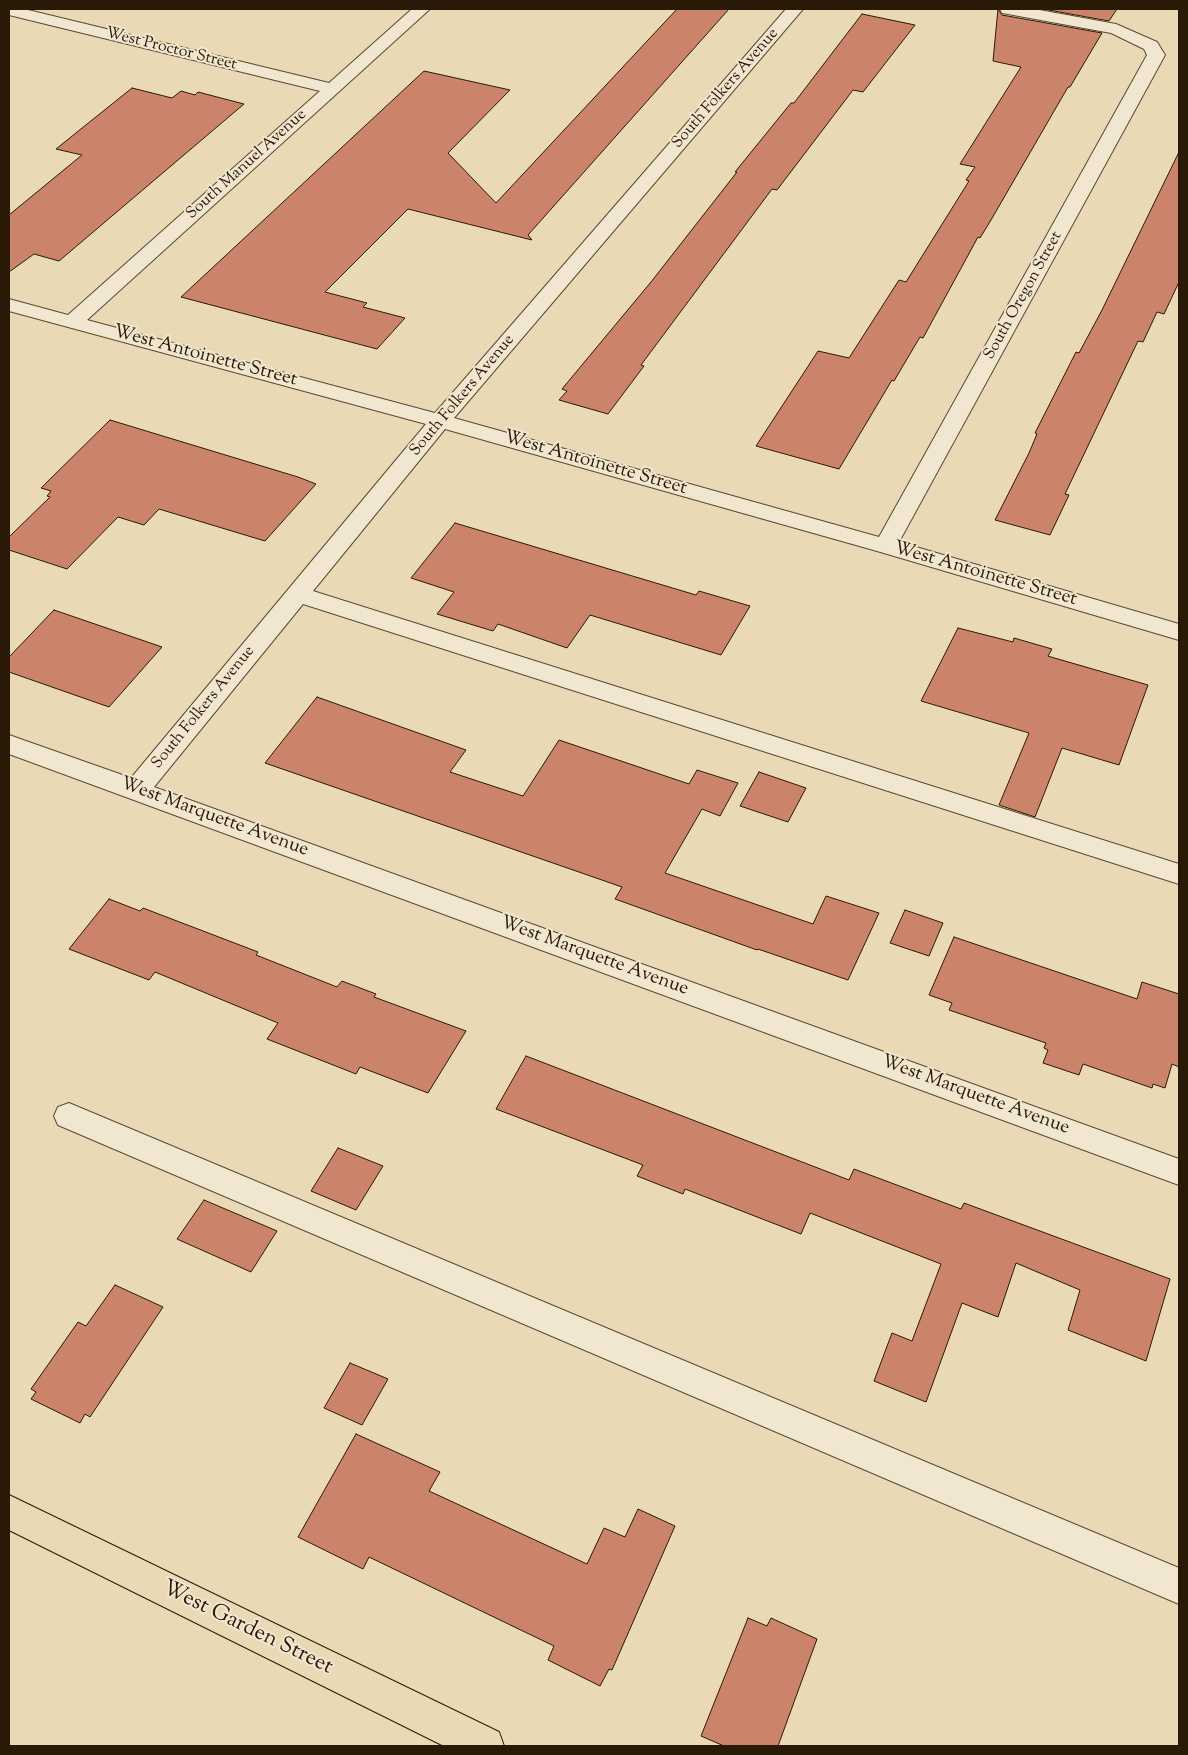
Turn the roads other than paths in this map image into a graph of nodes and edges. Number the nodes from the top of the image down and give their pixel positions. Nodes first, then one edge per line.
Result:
1 (422, 9) edge
2 (795, 9) edge
3 (1008, 9) edge
4 (9, 10) edge
5 (333, 89) junction
6 (9, 304) edge
7 (72, 321) junction
8 (440, 421) junction
9 (886, 546) junction
10 (298, 594) junction
11 (1179, 632) edge
12 (9, 744) edge
13 (137, 789) junction
14 (1179, 874) edge
15 (69, 1116) dead end
16 (1179, 1172) edge
17 (9, 1512) edge
18 (1179, 1586) edge
19 (485, 1746) edge

1 - 5 street, South Manuel Avenue
2 - 8 street, South Folkers Avenue
3 - 9 street, South Oregon Street
4 - 5 street, West Proctor Street
5 - 7 street, South Manuel Avenue
6 - 7 street, West Antoinette Street
7 - 8 street, West Antoinette Street
8 - 9 street, West Antoinette Street
8 - 10 street, South Folkers Avenue
9 - 11 street, West Antoinette Street
10 - 13 street, South Folkers Avenue
10 - 14 street
12 - 13 street, West Marquette Avenue
13 - 16 street, West Marquette Avenue
15 - 18 street
17 - 19 main road, West Garden Street

